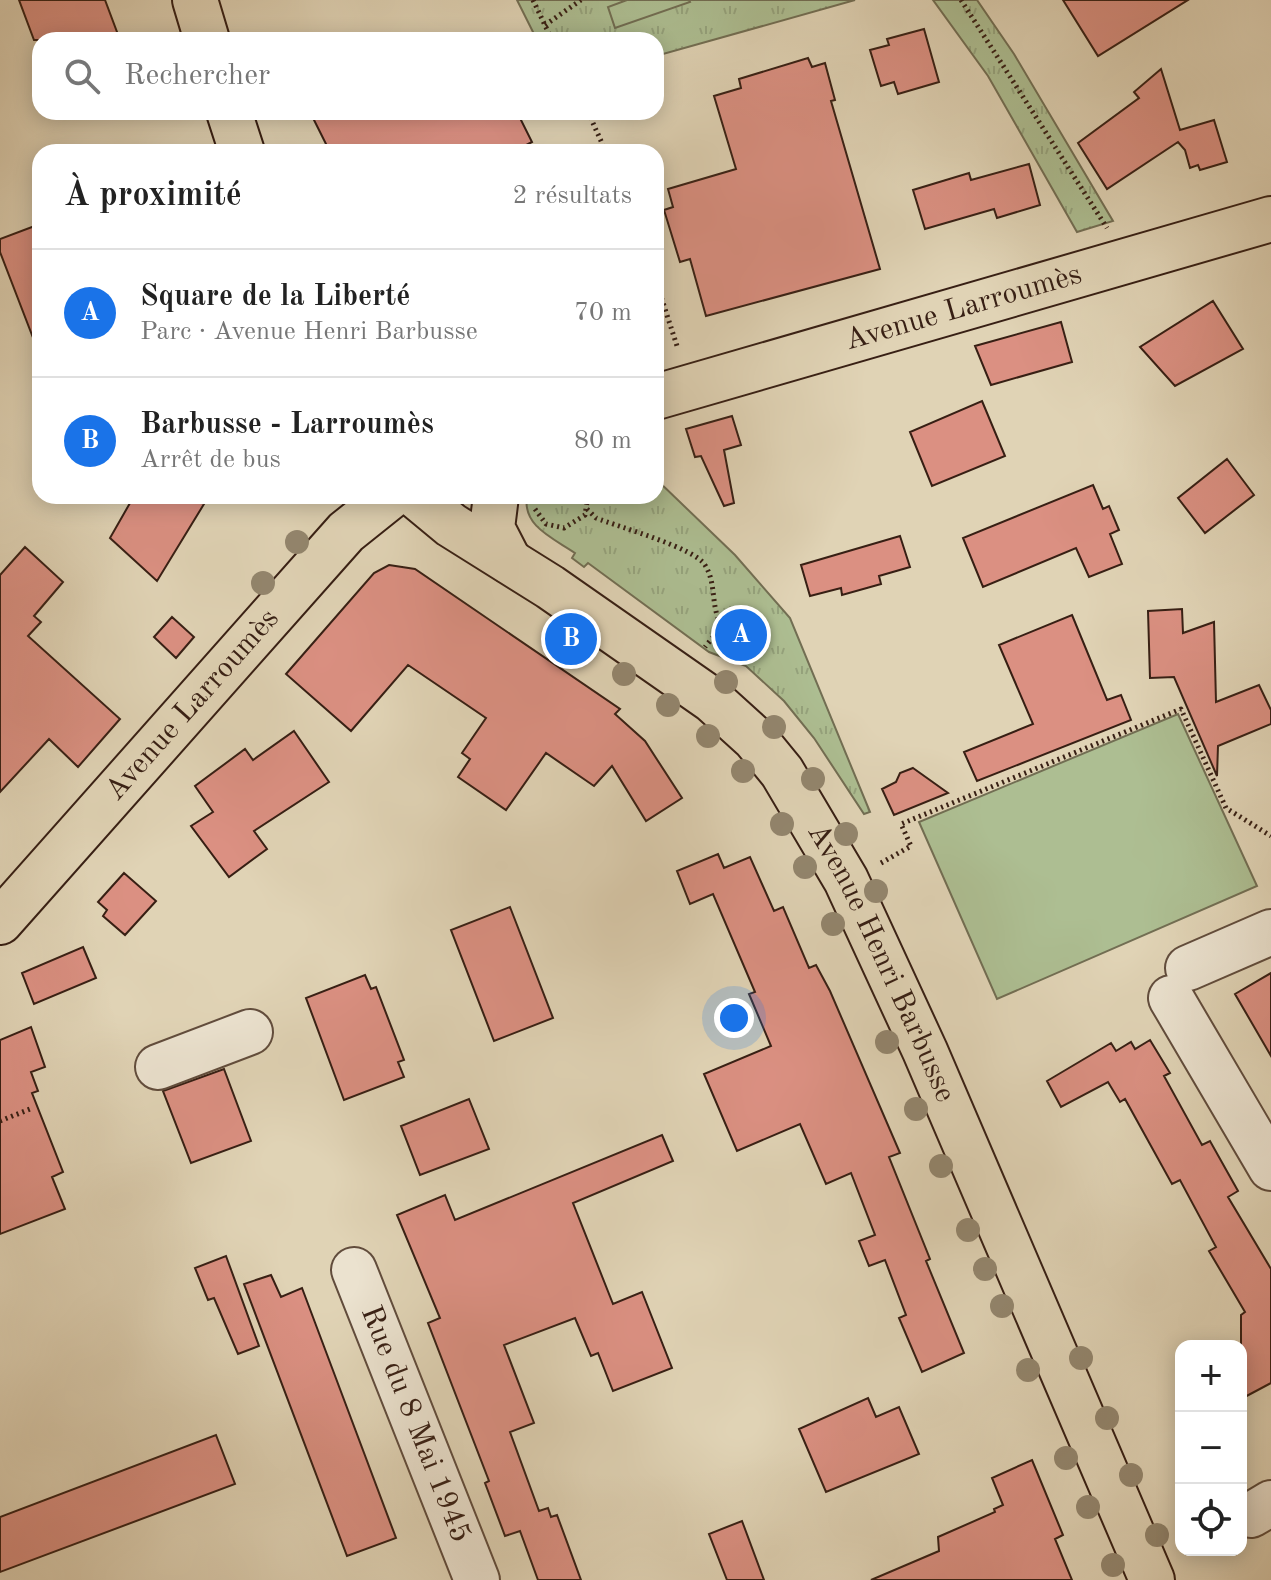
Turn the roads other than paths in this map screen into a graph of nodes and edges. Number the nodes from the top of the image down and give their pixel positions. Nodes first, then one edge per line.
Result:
1 (195, 0) edge
2 (205, 32) edge
3 (232, 120) edge
4 (239, 144) edge
5 (1271, 219) edge
6 (664, 395) edge
7 (381, 504) edge
8 (426, 504) edge
9 (510, 504) edge
10 (509, 561) junction
11 (0, 922) edge
12 (1271, 932) edge
13 (250, 1032) dead end
14 (158, 1067) dead end
15 (1271, 1168) edge
16 (354, 1270) dead end
17 (477, 1580) edge
18 (1152, 1580) edge

1 - 2 main road
3 - 4 main road
5 - 6 main road, Avenue Larroumès
7 - 11 main road, Avenue Larroumès
8 - 10 main road, Avenue Henri Barbusse
9 - 10 main road
10 - 18 main road, Avenue Henri Barbusse
12 - 15 street
13 - 14 street
16 - 17 street, Rue du 8 Mai 1945

